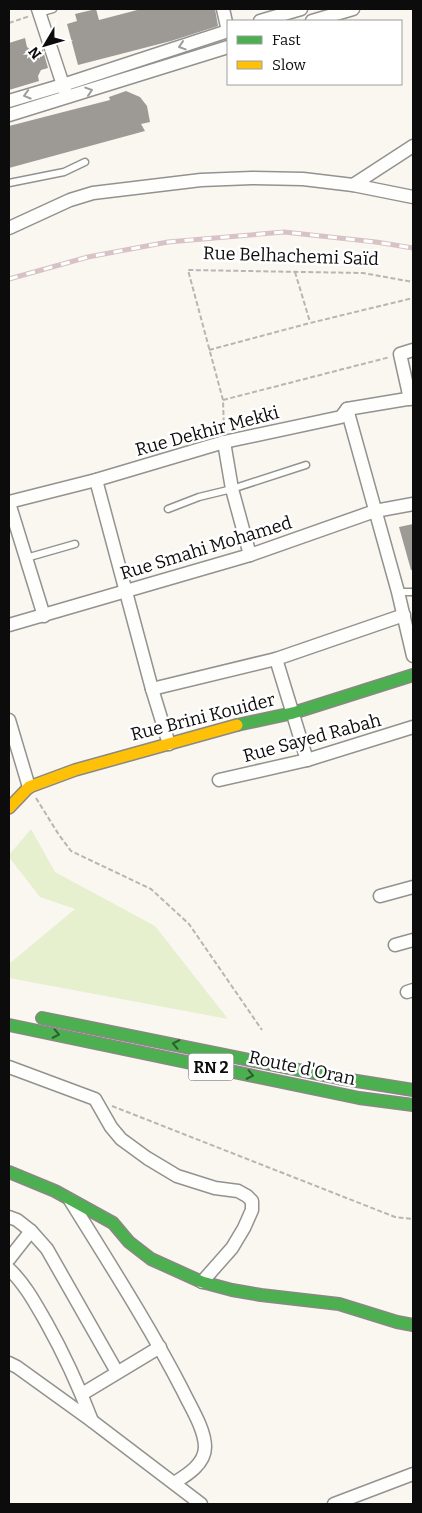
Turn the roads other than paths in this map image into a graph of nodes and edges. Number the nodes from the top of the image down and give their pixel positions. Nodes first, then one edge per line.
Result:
1 (53, 9) edge
2 (222, 9) edge
3 (301, 9) edge
4 (353, 9) edge
5 (38, 11) edge
6 (263, 20) edge
7 (315, 20) edge
8 (227, 27) edge
9 (227, 31) edge
10 (227, 46) edge
11 (63, 85) junction
12 (67, 98) junction
13 (9, 101) edge
14 (9, 115) edge
15 (413, 146) edge
16 (85, 162) dead end
17 (9, 183) edge
18 (353, 185) junction
19 (413, 197) edge
20 (9, 228) edge
21 (413, 350) edge
22 (412, 398) edge
23 (347, 409) junction
24 (224, 442) junction
25 (306, 464) dead end
26 (96, 480) junction
27 (232, 489) junction
28 (9, 502) edge
29 (413, 504) edge
30 (168, 509) dead end
31 (374, 511) junction
32 (75, 544) dead end
33 (250, 554) junction
34 (26, 558) junction
35 (126, 590) junction
36 (398, 592) junction
37 (413, 592) edge
38 (404, 615) junction
39 (44, 616) junction
40 (9, 625) edge
41 (413, 656) edge
42 (276, 659) junction
43 (413, 675) edge
44 (152, 689) junction
45 (293, 713) junction
46 (9, 720) edge
47 (413, 728) edge
48 (169, 744) junction
49 (307, 760) junction
50 (219, 780) dead end
51 (29, 787) junction
52 (9, 808) edge
53 (413, 887) edge
54 (380, 896) dead end
55 (413, 940) edge
56 (396, 945) dead end
57 (31, 1015) dead end
58 (9, 1025) edge
59 (9, 1067) edge
60 (413, 1090) edge
61 (413, 1105) edge
62 (9, 1172) edge
63 (69, 1199) junction
64 (9, 1217) edge
65 (32, 1231) junction
66 (9, 1259) edge
67 (9, 1269) edge
68 (202, 1282) junction
69 (413, 1325) edge
70 (160, 1347) junction
71 (9, 1363) edge
72 (117, 1372) junction
73 (82, 1394) junction
74 (92, 1421) junction
75 (413, 1474) edge
76 (174, 1483) junction
77 (367, 1499) edge
78 (201, 1504) edge
79 (334, 1504) edge

1 - 5 lane
2 - 8 street
3 - 6 street
4 - 7 street
5 - 11 street
9 -> 11 street
12 -> 10 street
11 - 12 street
11 -> 13 street
12 - 14 street
15 - 18 street
16 - 17 lane
18 - 19 street
18 - 20 street
21 - 22 street
22 - 23 street, Rue Dekhir Mekki
23 - 24 street, Rue Dekhir Mekki
23 - 31 street
24 - 26 street, Rue Dekhir Mekki
24 - 27 street
25 - 27 lane
26 - 28 street, Rue Dekhir Mekki
26 - 35 street
27 - 30 lane
27 - 33 street
28 - 34 street
29 - 31 street, Rue Smahi Mohamed
31 - 33 street, Rue Smahi Mohamed
31 - 36 street
32 - 34 lane
33 - 35 street, Rue Smahi Mohamed
34 - 39 street
35 - 39 street, Rue Smahi Mohamed
35 - 44 street
36 - 37 lane
36 - 38 street
38 - 41 street
38 - 42 street
39 - 40 street, Rue Smahi Mohamed
42 - 44 street
42 - 45 street
43 - 45 street, Rue Brini Kouider
44 - 48 street
45 - 48 street, Rue Brini Kouider
45 - 49 street
46 - 51 street
47 - 49 street, Rue Sayed Rabah
48 - 51 street, Rue Brini Kouider
49 - 50 street, Rue Sayed Rabah
51 - 52 street, Rue Brini Kouider
53 - 54 street
55 - 56 street
60 -> 57 street, Route d'Oran / RN 2
58 -> 61 street, Route d'Oran / RN 2
59 - 68 street
62 - 63 street
63 - 68 street
63 - 70 street
64 - 65 street
65 - 66 street
65 - 72 street
67 - 73 street
68 - 69 street
70 - 72 street
70 - 76 street
71 - 74 street
72 - 73 street
73 - 74 street
74 - 76 street
75 - 77 street
76 - 78 street
77 - 79 street

